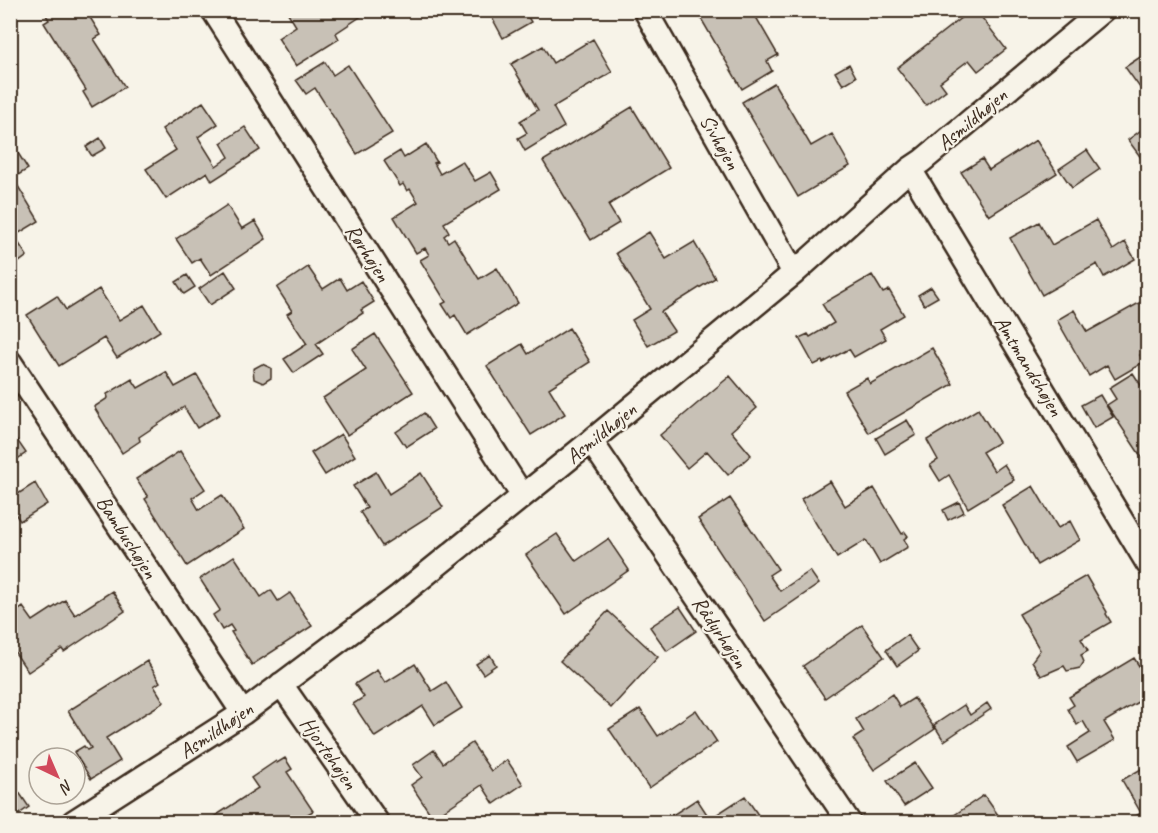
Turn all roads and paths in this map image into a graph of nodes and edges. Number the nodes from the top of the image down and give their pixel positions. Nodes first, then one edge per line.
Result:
1 (213, 10) edge
2 (645, 10) edge
3 (1102, 10) edge
4 (1075, 19) edge
5 (910, 169) junction
6 (794, 273) junction
7 (10, 362) edge
8 (591, 441) junction
9 (522, 495) junction
10 (1148, 564) edge
11 (281, 684) junction
12 (243, 713) junction
13 (73, 822) edge
14 (377, 822) edge
15 (849, 822) edge

1 - 9 street, Rørhøjen
2 - 6 street, Sivhøjen
3 - 4 street, Asmildhøjen
4 - 5 street, Asmildhøjen
5 - 6 street, Asmildhøjen
5 - 10 street, Amtmandshøjen
6 - 8 street, Asmildhøjen
7 - 12 street, Bambushøjen
8 - 9 street, Asmildhøjen
8 - 15 street, Rådyrhøjen
9 - 11 street, Asmildhøjen
11 - 12 street, Asmildhøjen
11 - 14 street, Hjortehøjen
12 - 13 street, Asmildhøjen

